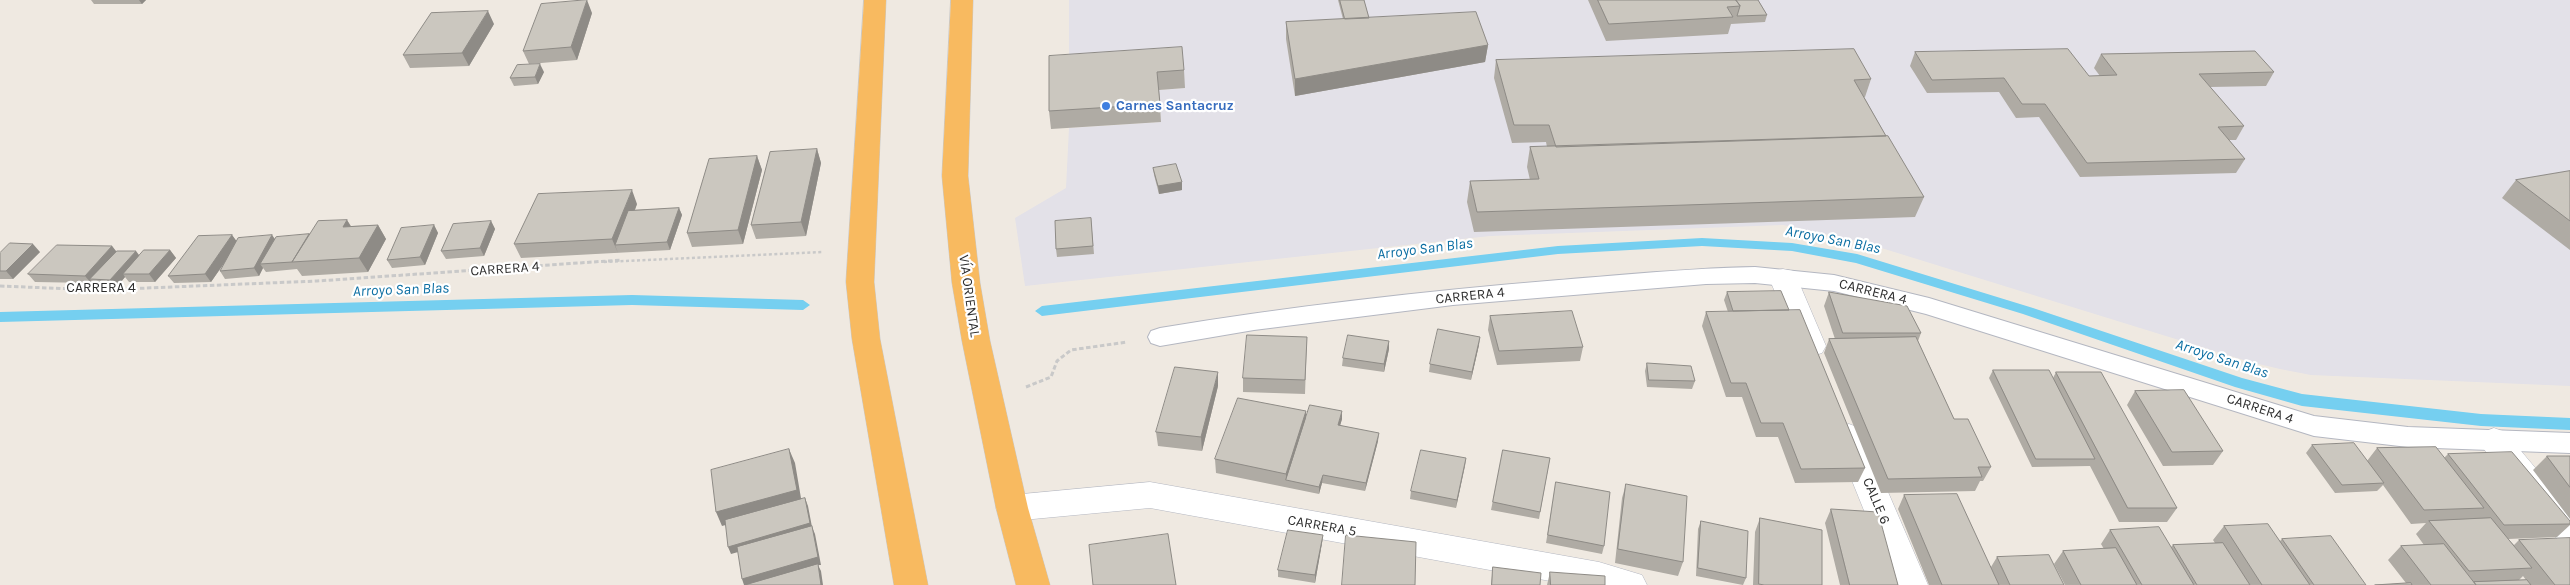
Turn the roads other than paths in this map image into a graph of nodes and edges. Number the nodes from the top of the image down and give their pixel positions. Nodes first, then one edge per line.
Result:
1 (875, 0) edge
2 (962, 0) edge
3 (1784, 278) junction
4 (1160, 337) road end
5 (1821, 368) edge
6 (1840, 413) edge
7 (2494, 440) junction
8 (2570, 443) edge
9 (1012, 508) junction
10 (2570, 532) edge
11 (911, 585) edge
12 (1033, 585) edge
13 (1630, 585) edge
14 (1911, 585) edge

1 - 11 highway
2 - 9 highway, VÍA ORIENTAL
3 - 4 lane, CARRERA 4
3 - 5 street
3 - 7 lane, CARRERA 4
6 - 14 street, CALLE 6
7 - 8 lane, CARRERA 4
7 - 10 street
9 - 12 highway, VÍA ORIENTAL
9 - 13 street, CARRERA 5

